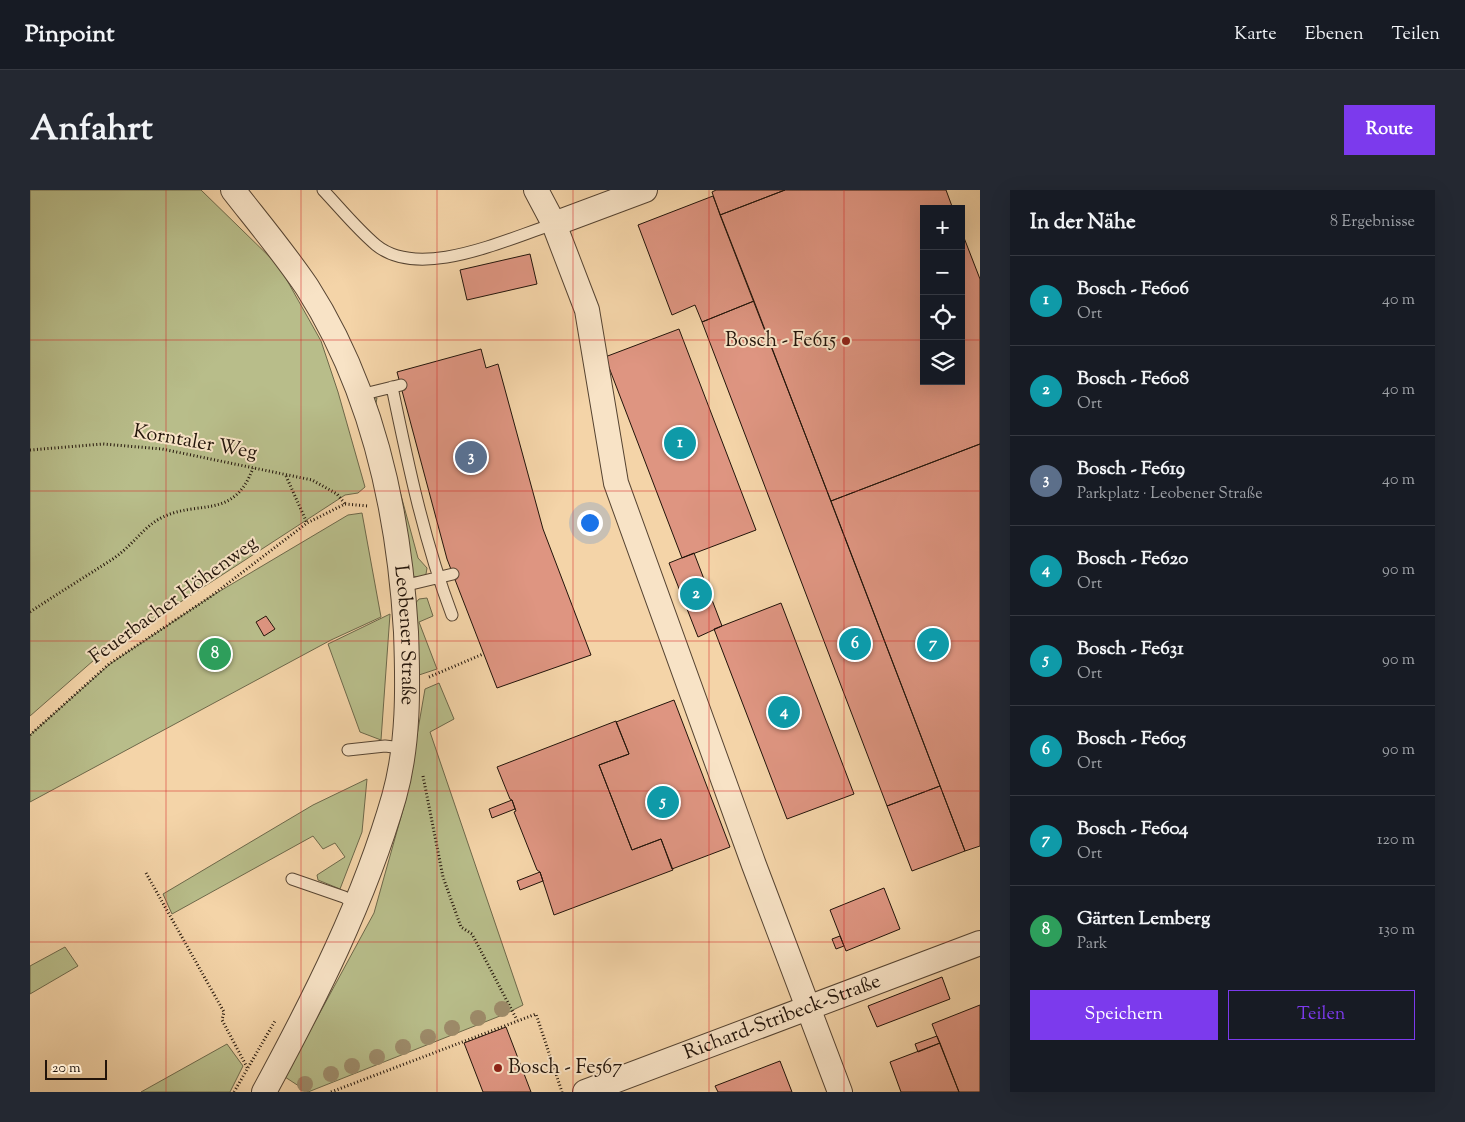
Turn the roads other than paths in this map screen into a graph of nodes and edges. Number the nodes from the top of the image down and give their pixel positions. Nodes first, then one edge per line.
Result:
1 (233, 190) edge
2 (323, 190) edge
3 (536, 190) edge
4 (646, 190) edge
5 (554, 224) junction
6 (360, 395) junction
7 (453, 574) dead end
8 (438, 578) junction
9 (403, 586) junction
10 (452, 615) dead end
11 (402, 748) junction
12 (348, 750) dead end
13 (292, 879) dead end
14 (357, 905) junction
15 (980, 943) edge
16 (808, 1007) junction
17 (264, 1092) edge
18 (585, 1092) edge
19 (840, 1092) edge

1 - 6 street, Leobener Straße
2 - 5 lane
3 - 5 street
4 - 5 street
5 - 16 street
6 - 8 lane
6 - 9 street, Leobener Straße
7 - 8 lane
8 - 9 lane
8 - 10 lane
9 - 11 street, Leobener Straße
11 - 12 lane
11 - 14 street, Leobener Straße
13 - 14 lane
14 - 17 street, Leobener Straße
15 - 16 street, Richard-Stribeck-Straße
16 - 18 street, Richard-Stribeck-Straße
16 - 19 street

